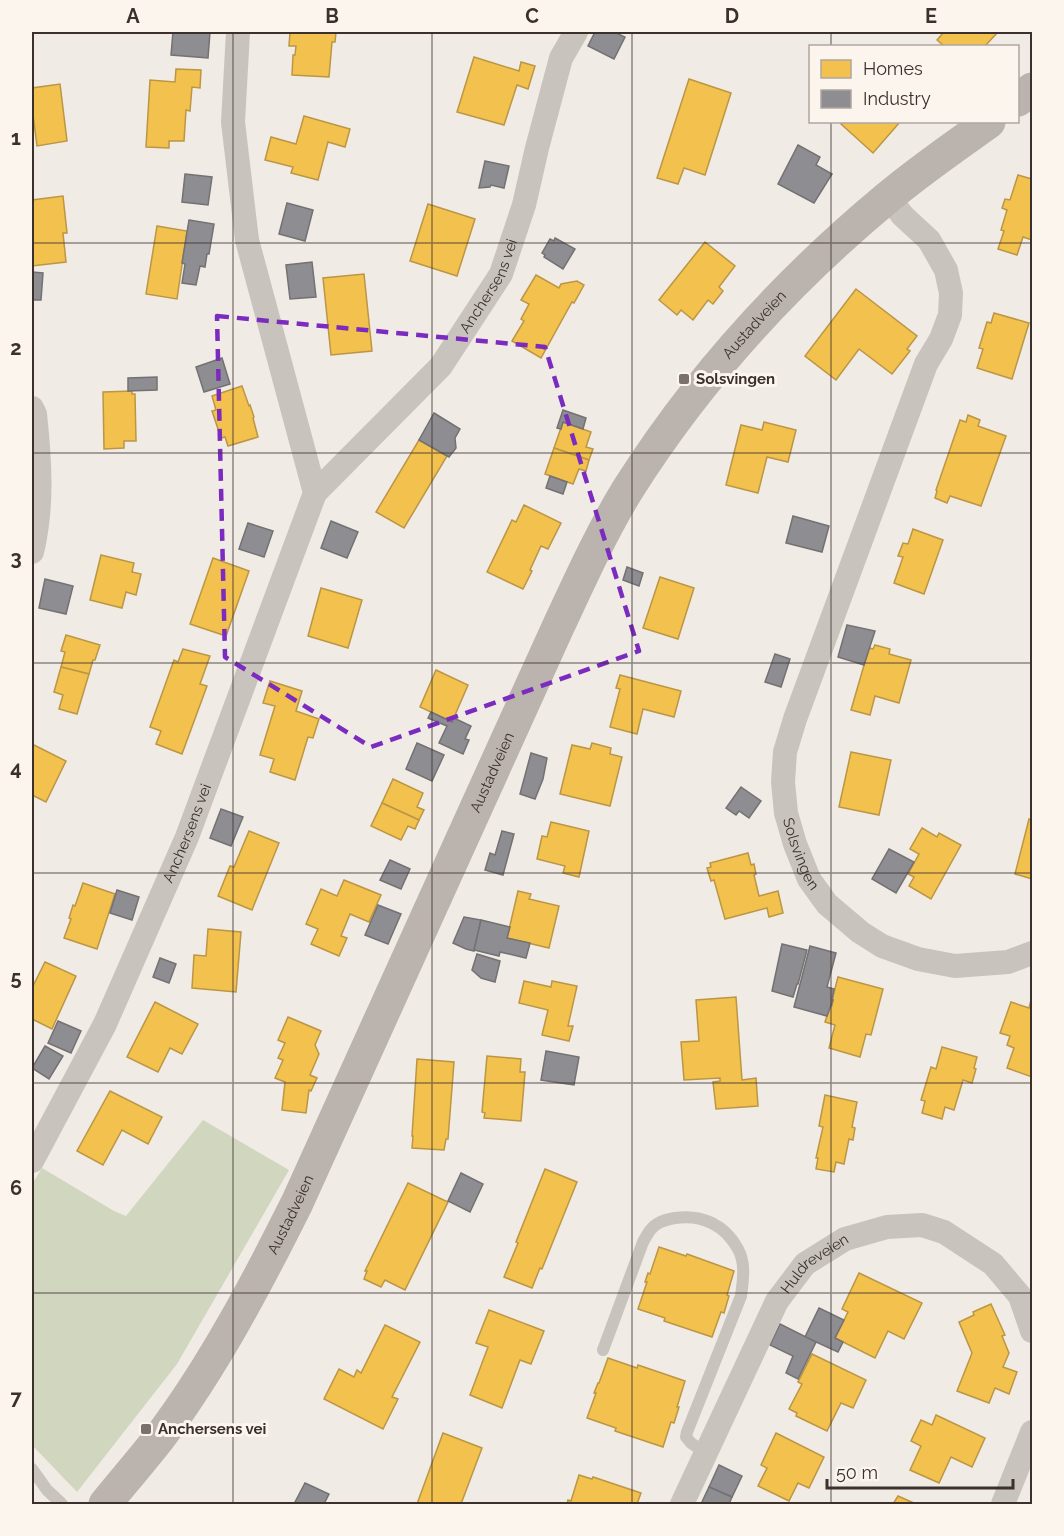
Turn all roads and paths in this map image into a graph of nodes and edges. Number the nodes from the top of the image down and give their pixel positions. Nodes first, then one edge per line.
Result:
1 (238, 32) edge
2 (576, 32) edge
3 (1032, 89) edge
4 (1019, 99) edge
5 (987, 123) edge
6 (888, 197) junction
7 (32, 408) edge
8 (315, 493) junction
9 (32, 552) edge
10 (1032, 953) edge
11 (32, 1161) edge
12 (1032, 1331) edge
13 (603, 1350) dead end
14 (1032, 1432) edge
15 (706, 1453) junction
16 (32, 1469) edge
17 (62, 1504) edge
18 (105, 1504) edge
19 (682, 1504) edge
20 (1003, 1504) edge

1 - 8 street
2 - 8 street, Anchersens vei
3 - 4 main road
5 - 6 main road, Austadveien
6 - 10 street, Solsvingen
6 - 18 main road, Austadveien
7 - 9 street
8 - 11 street, Anchersens vei
12 - 15 street, Huldreveien
13 - 15 lane
14 - 20 street
15 - 19 street, Huldreveien
16 - 17 lane

